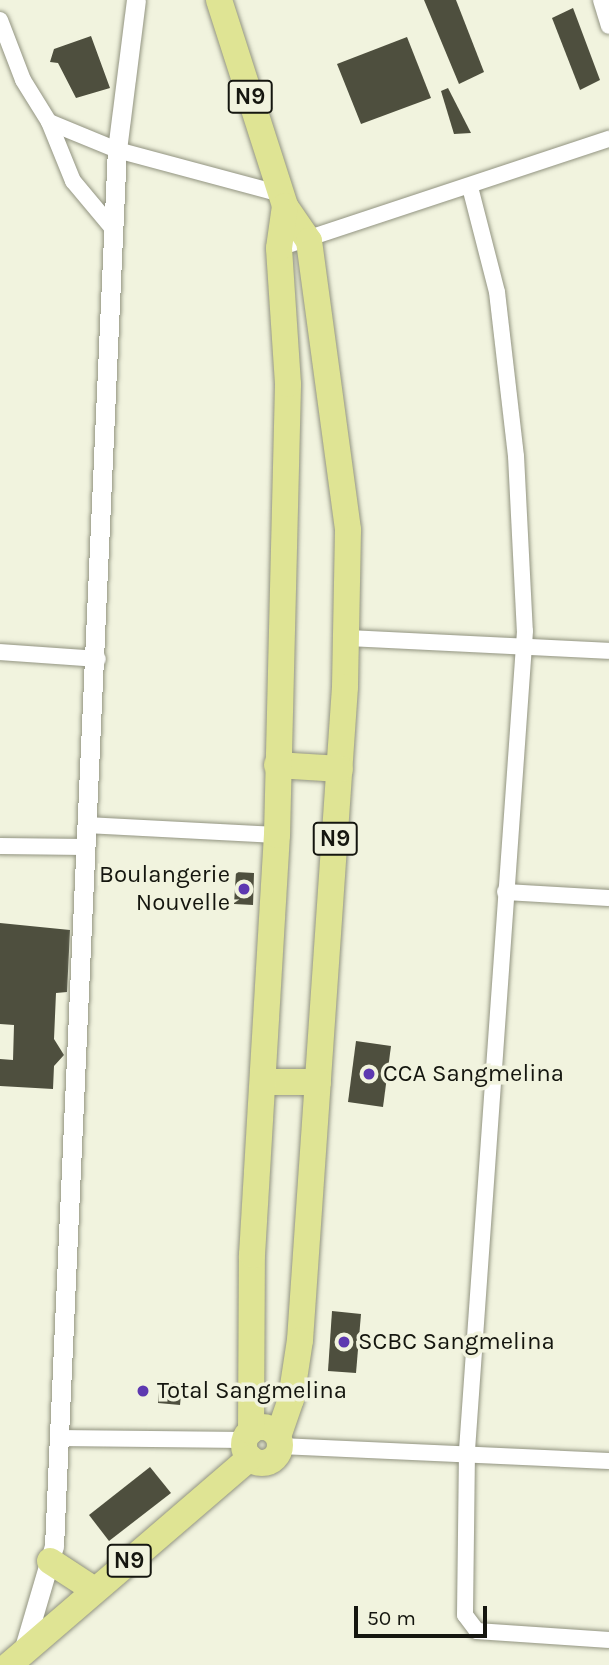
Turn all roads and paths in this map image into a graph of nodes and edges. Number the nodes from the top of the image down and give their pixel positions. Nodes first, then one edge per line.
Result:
1 (136, 0) edge
2 (219, 0) edge
3 (601, 0) edge
4 (0, 20) edge
5 (609, 26) edge
6 (49, 122) junction
7 (609, 139) edge
8 (117, 150) junction
9 (470, 187) junction
10 (283, 200) junction
11 (114, 230) junction
12 (309, 241) junction
13 (279, 248) junction
14 (346, 638) junction
15 (524, 647) junction
16 (609, 651) edge
17 (0, 652) edge
18 (98, 659) junction
19 (277, 765) junction
20 (340, 769) junction
21 (86, 825) junction
22 (276, 835) junction
23 (0, 846) edge
24 (85, 848) junction
25 (505, 892) junction
26 (609, 898) edge
27 (263, 1082) junction
28 (318, 1082) junction
29 (58, 1438) junction
30 (279, 1441) junction
31 (249, 1443) junction
32 (467, 1451) junction
33 (609, 1461) edge
34 (51, 1561) junction
35 (93, 1589) junction
36 (609, 1640) edge
37 (16, 1661) edge

1 - 8 street
2 - 10 highway, N9
3 - 5 street
4 - 6 street
6 - 8 street
6 - 11 street
7 - 9 street
8 - 10 street
8 - 11 street
9 - 12 street
9 - 15 street
10 - 12 highway, N9
10 - 13 highway, N9
11 - 18 street
12 - 13 street
12 - 14 highway, N9
13 - 19 highway, N9
14 - 15 street
14 - 20 highway, N9
15 - 16 street
15 - 25 street
17 - 18 street
18 - 21 street
19 - 20 highway
19 - 22 highway, N9
20 - 28 highway, N9
21 - 22 street
21 - 24 street
22 - 27 highway, N9
23 - 24 street
24 - 29 street
25 - 26 street
25 - 32 street
27 - 28 highway
27 - 31 highway, N9
28 - 30 highway, N9
29 - 31 street
29 - 34 street
30 - 31 highway
30 - 32 street
31 - 35 highway, N9
32 - 33 street
32 - 36 street
34 - 35 highway
34 - 37 street
35 - 37 highway, N9

